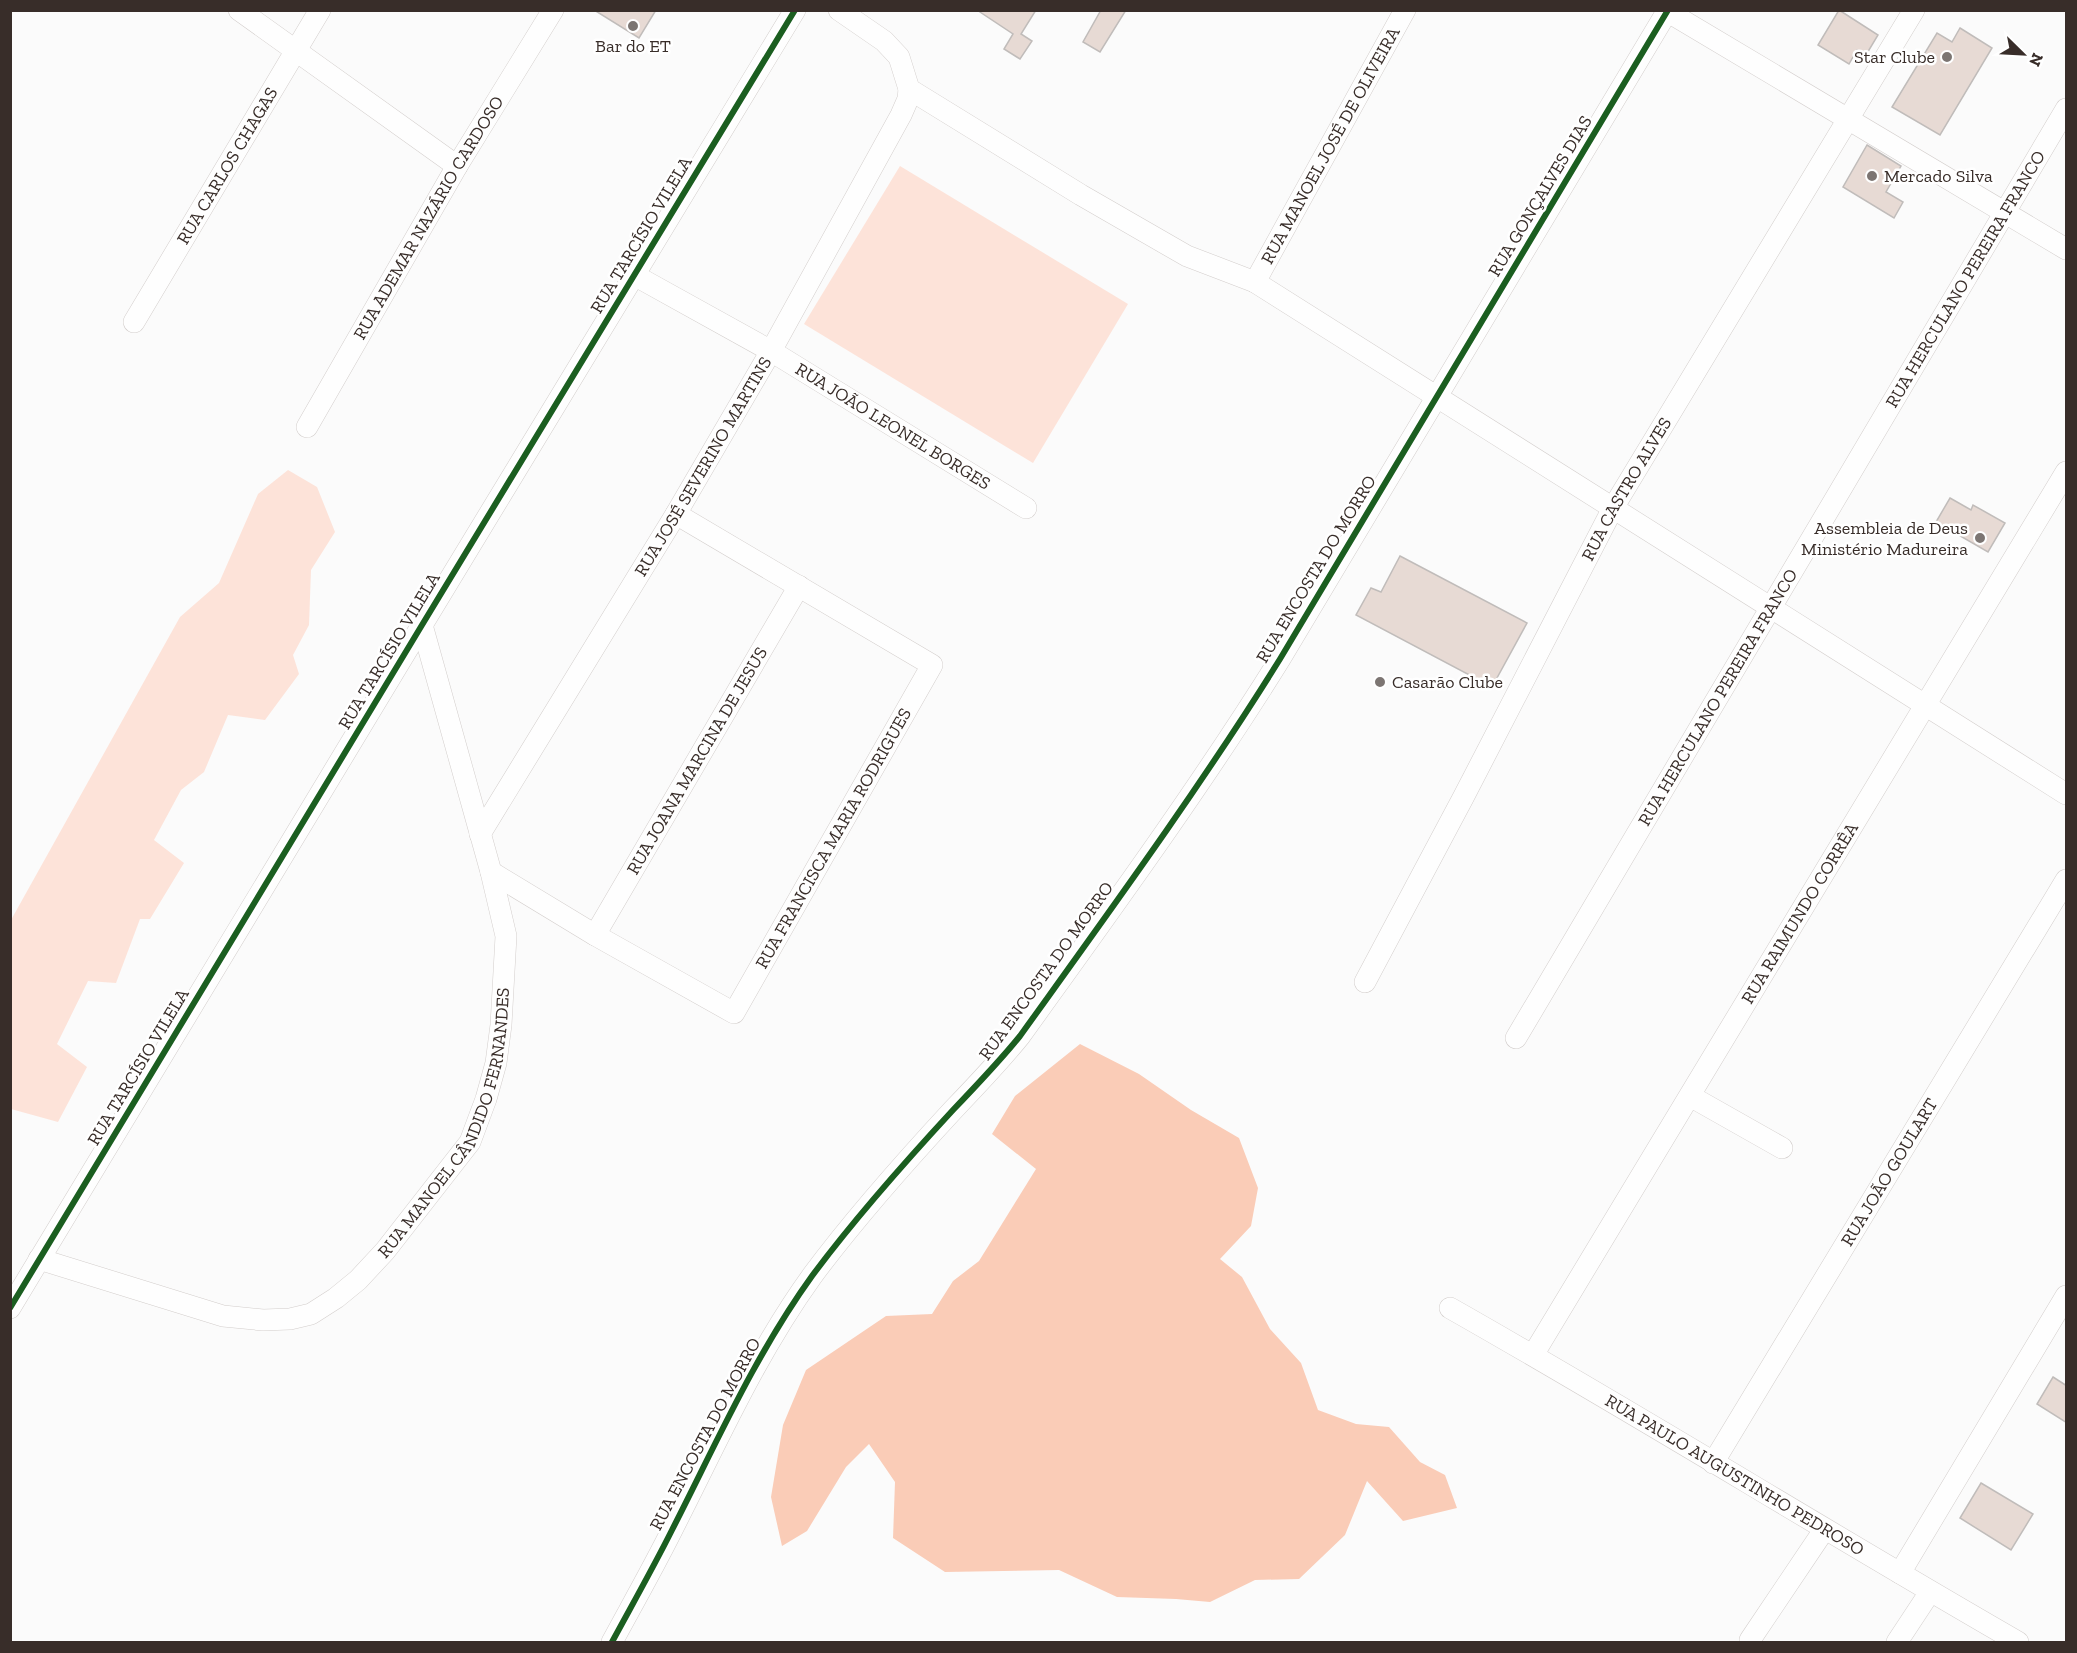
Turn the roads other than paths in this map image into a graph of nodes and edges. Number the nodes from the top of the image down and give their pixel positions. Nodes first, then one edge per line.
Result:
1 (239, 10) edge
2 (320, 10) edge
3 (554, 10) edge
4 (795, 10) edge
5 (839, 10) edge
6 (1405, 10) edge
7 (1914, 10) edge
8 (1667, 11) edge
9 (296, 50) junction
10 (909, 89) junction
11 (2067, 109) edge
12 (1848, 119) junction
13 (456, 166) junction
14 (2005, 213) junction
15 (2067, 249) edge
16 (634, 275) junction
17 (1255, 282) junction
18 (134, 322) dead end
19 (771, 351) junction
20 (1437, 396) junction
21 (307, 427) dead end
22 (2067, 472) edge
23 (1026, 508) dead end
24 (1613, 508) junction
25 (676, 514) junction
26 (799, 586) junction
27 (1771, 608) junction
28 (422, 625) junction
29 (1926, 705) junction
30 (2067, 794) edge
31 (480, 834) junction
32 (491, 872) junction
33 (2067, 880) edge
34 (595, 935) junction
35 (1365, 982) dead end
36 (1516, 1038) dead end
37 (1690, 1096) junction
38 (1782, 1148) dead end
39 (39, 1259) junction
40 (2067, 1296) edge
41 (10, 1308) edge
42 (1450, 1308) dead end
43 (1533, 1355) junction
44 (1713, 1463) junction
45 (1824, 1530) junction
46 (1900, 1573) junction
47 (1930, 1592) junction
48 (1750, 1641) dead end
49 (612, 1642) edge
50 (1897, 1642) edge
51 (2018, 1642) edge

1 - 9 street
2 - 9 street, RUA CARLOS CHAGAS
3 - 13 street, RUA ADEMAR NAZÁRIO CARDOSO
4 - 16 street, RUA TARCÍSIO VILELA
5 - 10 street
6 - 17 street, RUA MANOEL JOSÉ DE OLIVEIRA
7 - 12 street, RUA CASTRO ALVES
8 - 12 street
8 - 20 street, RUA GONÇALVES DIAS
9 - 13 street
9 - 18 street, RUA CARLOS CHAGAS
10 - 17 street
10 - 19 street, RUA JOSÉ SEVERINO MARTINS
11 - 14 street, RUA HERCULANO PEREIRA FRANCO
12 - 14 street
12 - 24 street, RUA CASTRO ALVES
13 - 21 street, RUA ADEMAR NAZÁRIO CARDOSO
14 - 15 street
14 - 27 street, RUA HERCULANO PEREIRA FRANCO
16 - 19 street, RUA JOÃO LEONEL BORGES
16 - 28 street, RUA TARCÍSIO VILELA
17 - 20 street
19 - 23 street, RUA JOÃO LEONEL BORGES
19 - 25 street, RUA JOSÉ SEVERINO MARTINS
20 - 24 street
20 - 49 street, RUA ENCOSTA DO MORRO
22 - 29 street, RUA RAIMUNDO CORRÊA
24 - 27 street
24 - 35 street, RUA CASTRO ALVES
25 - 26 street
25 - 31 street, RUA JOSÉ SEVERINO MARTINS
26 - 34 street, RUA JOANA MARCINA DE JESUS
26 - 34 street, RUA FRANCISCA MARIA RODRIGUES
27 - 29 street
27 - 36 street, RUA HERCULANO PEREIRA FRANCO
28 - 31 street, RUA MANOEL CÂNDIDO FERNANDES
28 - 39 street, RUA TARCÍSIO VILELA
29 - 30 street
29 - 37 street, RUA RAIMUNDO CORRÊA
31 - 32 street, RUA MANOEL CÂNDIDO FERNANDES
32 - 34 street
32 - 39 street, RUA MANOEL CÂNDIDO FERNANDES
33 - 44 street, RUA JOÃO GOULART
37 - 38 street
37 - 43 street, RUA RAIMUNDO CORRÊA
39 - 41 street, RUA TARCÍSIO VILELA
40 - 46 street
42 - 43 street, RUA PAULO AUGUSTINHO PEDROSO
43 - 44 street, RUA PAULO AUGUSTINHO PEDROSO
44 - 45 street, RUA PAULO AUGUSTINHO PEDROSO
45 - 46 street, RUA PAULO AUGUSTINHO PEDROSO
45 - 48 street
46 - 47 street, RUA PAULO AUGUSTINHO PEDROSO
47 - 50 street
47 - 51 street, RUA PAULO AUGUSTINHO PEDROSO

